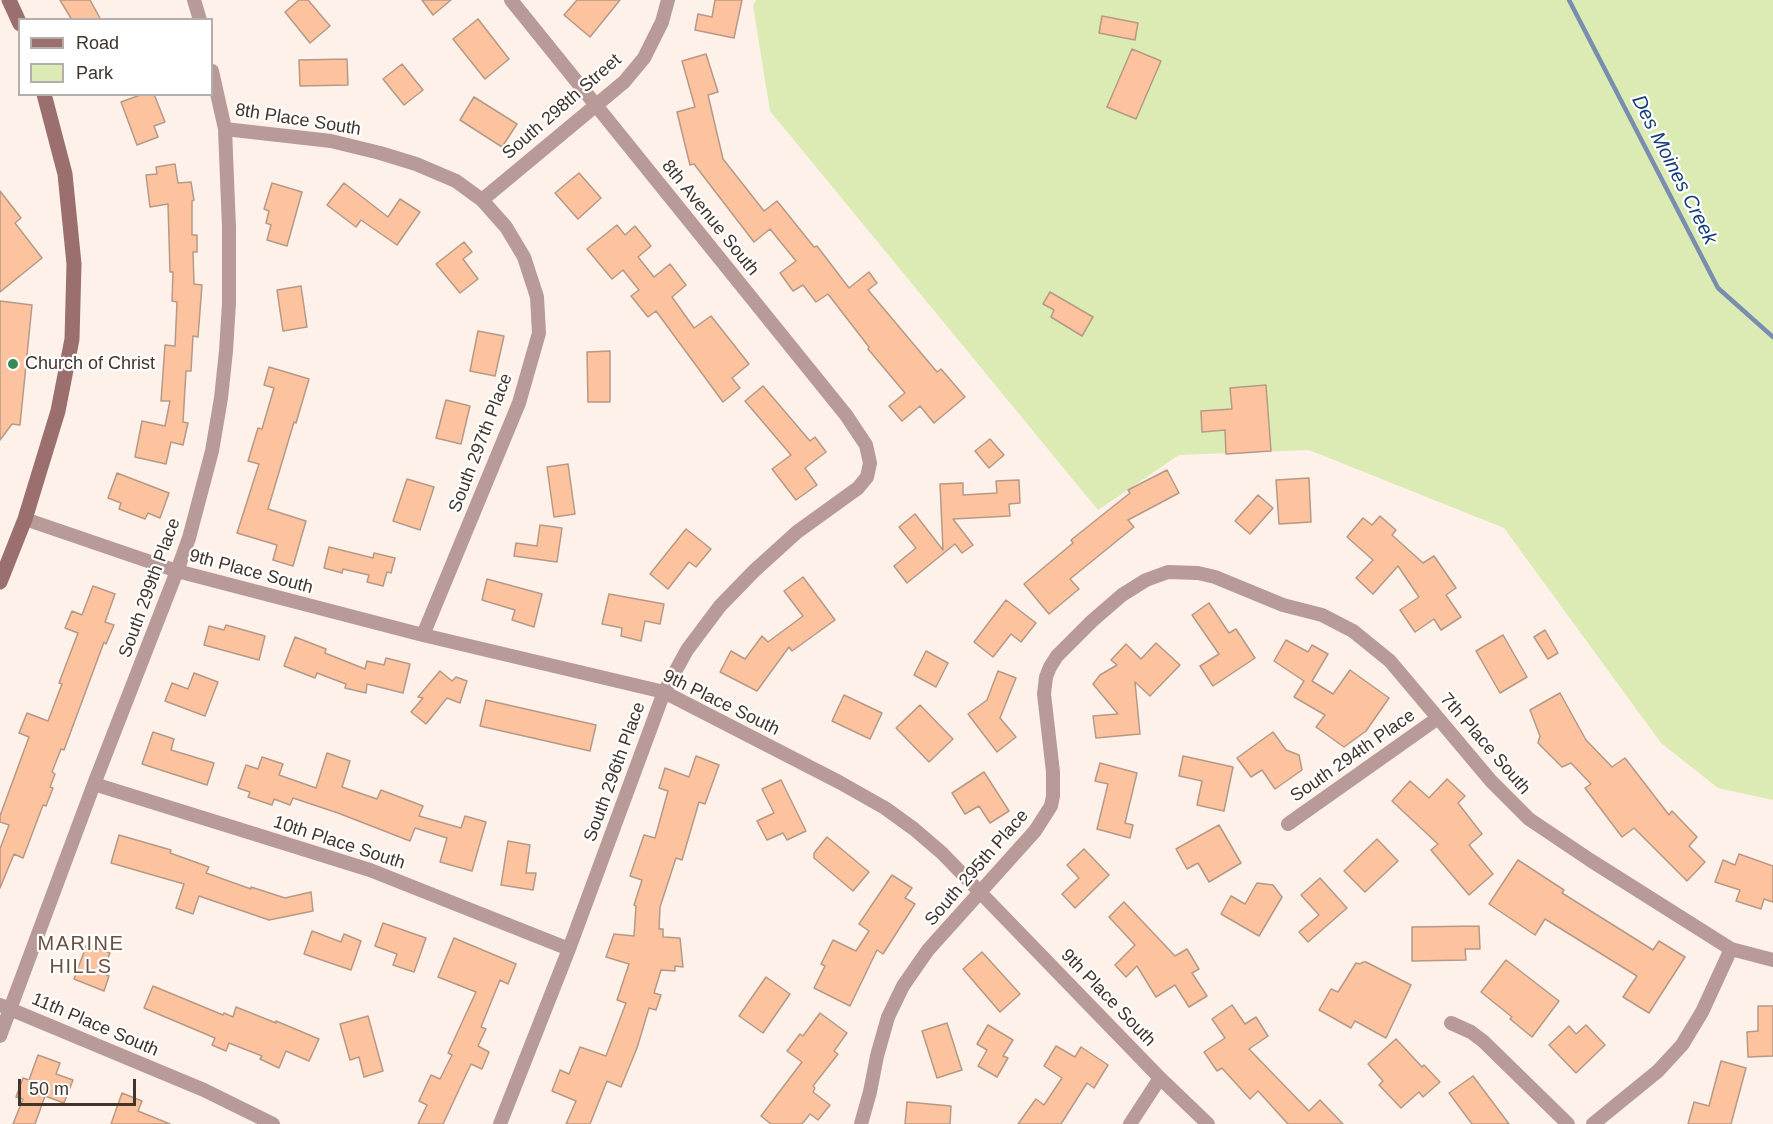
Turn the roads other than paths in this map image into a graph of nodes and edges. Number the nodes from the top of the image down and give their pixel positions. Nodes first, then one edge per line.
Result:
1 (9, 0) edge
2 (194, 0) edge
3 (511, 0) edge
4 (668, 0) edge
5 (199, 18) edge
6 (18, 20) edge
7 (213, 75) edge
8 (45, 96) edge
9 (595, 105) junction
10 (225, 129) junction
11 (482, 200) junction
12 (870, 464) joint
13 (25, 519) junction
14 (177, 571) junction
15 (1168, 572) joint
16 (0, 582) edge
17 (423, 635) junction
18 (664, 692) junction
19 (1438, 718) junction
20 (94, 784) junction
21 (1288, 824) dead end
22 (980, 892) junction
23 (569, 949) junction
24 (1731, 949) junction
25 (1773, 960) edge
26 (5, 1007) edge
27 (1451, 1023) dead end
28 (0, 1036) edge
29 (1160, 1078) junction
30 (273, 1124) edge
31 (500, 1124) edge
32 (861, 1124) edge
33 (1130, 1124) edge
34 (1208, 1124) edge
35 (1568, 1124) edge
36 (1593, 1124) edge

1 - 6 main road
2 - 5 street
3 - 9 street, 8th Avenue South
4 - 9 street, South 298th Street
7 - 10 street, 8th Place South
8 - 13 main road
9 - 11 street, South 298th Street
9 - 12 street, 8th Avenue South
10 - 11 street, 8th Place South
10 - 14 street, South 299th Place
11 - 17 street, South 297th Place
12 - 18 street, South 296th Place
13 - 14 street, 9th Place South
13 - 16 main road
14 - 17 street, 9th Place South
14 - 20 street, South 299th Place
15 - 19 street, 7th Place South
15 - 22 street, South 295th Place
17 - 18 street, 9th Place South
18 - 22 street, 9th Place South
18 - 23 street, South 296th Place
19 - 21 street, South 294th Place
19 - 24 street, 7th Place South
20 - 23 street, 10th Place South
20 - 26 street, South 299th Place
22 - 29 street, 9th Place South
22 - 32 street, South 295th Place
23 - 31 street, South 296th Place
24 - 25 street, 7th Place South
24 - 36 street
26 - 28 street, South 299th Place
26 - 30 street, 11th Place South
27 - 35 street
29 - 33 street
29 - 34 street, 9th Place South

